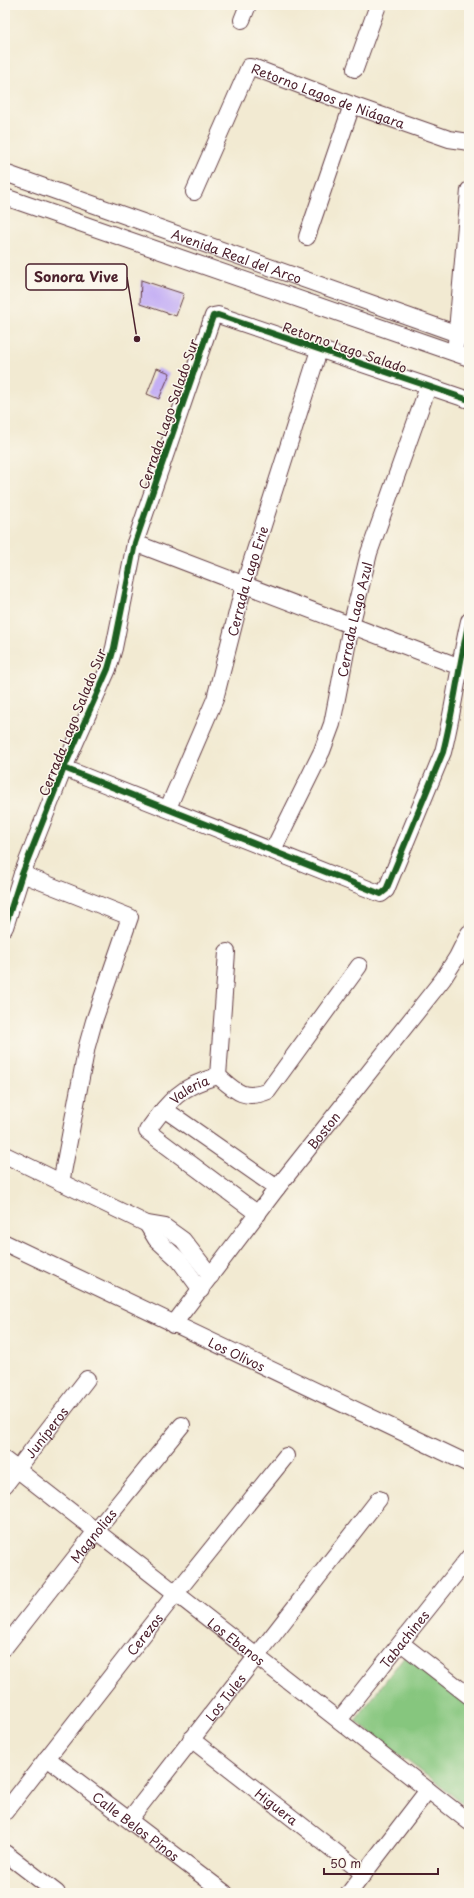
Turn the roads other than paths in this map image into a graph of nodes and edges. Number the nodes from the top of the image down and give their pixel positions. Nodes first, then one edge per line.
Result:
1 (378, 5) edge
2 (355, 69) dead end
3 (352, 106) junction
4 (469, 142) edge
5 (5, 173) edge
6 (469, 190) edge
7 (194, 192) dead end
8 (5, 197) edge
9 (111, 212) junction
10 (104, 231) junction
11 (306, 237) dead end
12 (214, 316) joint
13 (463, 336) edge
14 (319, 350) junction
15 (462, 355) edge
16 (428, 387) junction
17 (469, 400) edge
18 (135, 543) junction
19 (244, 585) junction
20 (469, 621) edge
21 (351, 626) junction
22 (464, 669) edge
23 (64, 768) junction
24 (168, 808) junction
25 (273, 850) junction
26 (22, 874) junction
27 (5, 927) edge
28 (469, 933) edge
29 (227, 952) dead end
30 (360, 966) dead end
31 (218, 1076) junction
32 (164, 1109) junction
33 (5, 1155) edge
34 (61, 1183) junction
35 (278, 1188) junction
36 (258, 1214) junction
37 (147, 1224) junction
38 (5, 1243) edge
39 (211, 1276) junction
40 (200, 1290) junction
41 (173, 1325) junction
42 (87, 1379) dead end
43 (182, 1425) dead end
44 (286, 1456) dead end
45 (469, 1464) edge
46 (11, 1465) edge
47 (5, 1485) edge
48 (379, 1499) dead end
49 (96, 1531) junction
50 (469, 1557) edge
51 (176, 1593) junction
52 (401, 1643) junction
53 (5, 1647) edge
54 (255, 1656) junction
55 (469, 1696) edge
56 (339, 1720) junction
57 (191, 1739) junction
58 (47, 1758) junction
59 (428, 1790) junction
60 (5, 1812) edge
61 (129, 1820) junction
62 (469, 1822) edge
63 (5, 1852) edge
64 (364, 1874) junction
65 (57, 1893) edge
66 (225, 1893) edge
67 (349, 1893) edge

1 - 2 street
3 - 4 street, Retorno Lagos de Niágara
3 - 7 street, Retorno Lagos de Niágara
3 - 11 street
5 - 9 street, Avenida Real del Arco
6 - 13 street
8 - 10 street, Avenida Real del Arco
9 - 10 street
9 - 13 street, Avenida Real del Arco
10 - 15 street, Avenida Real del Arco
12 - 14 street, Retorno Lago Salado
12 - 18 street, Cerrada Lago Salado Sur
13 - 15 street
14 - 16 street, Retorno Lago Salado
14 - 19 street, Cerrada Lago Erie
16 - 17 street, Retorno Lago Salado
16 - 21 street, Cerrada Lago Azul
18 - 19 street
18 - 23 street, Cerrada Lago Salado Sur
19 - 21 street
19 - 24 street, Cerrada Lago Erie
20 - 22 street
21 - 22 street
21 - 25 street, Cerrada Lago Azul
22 - 25 street
23 - 24 street
23 - 26 street, Cerrada Lago Salado Sur
24 - 25 street
26 - 27 street, Cerrada Lago Salado Sur
26 - 34 street
28 - 35 street, Boston
29 - 31 street
30 - 31 street, Valeria
31 - 32 street, Valeria
32 - 35 street, Valeria
32 - 36 street
33 - 34 street
34 - 37 street
35 - 36 street, Boston
36 - 39 street, Boston
37 - 39 street
37 - 40 street
38 - 41 street, Los Olivos
39 - 40 street, Boston
40 - 41 street, Boston
41 - 45 street, Los Olivos
42 - 46 street, Juníperos
43 - 49 street, Magnolias
44 - 51 street, Cerezos
46 - 47 street, Juníperos
46 - 49 street, Los Ebanos
48 - 54 street, Los Tules
49 - 51 street, Los Ebanos
49 - 53 street, Magnolias
50 - 52 street, Tabachines
51 - 54 street, Los Ebanos
51 - 58 street, Cerezos
52 - 55 street
52 - 56 street, Tabachines
54 - 56 street, Los Ebanos
54 - 57 street, Los Tules
56 - 59 street, Los Ebanos
57 - 61 street, Los Tules
57 - 64 street, Higuera
58 - 60 street, Cerezos
58 - 61 street, Calle Belos Pinos
59 - 62 street, Los Ebanos
59 - 64 street
61 - 66 street, Calle Belos Pinos
63 - 65 street
64 - 67 street

